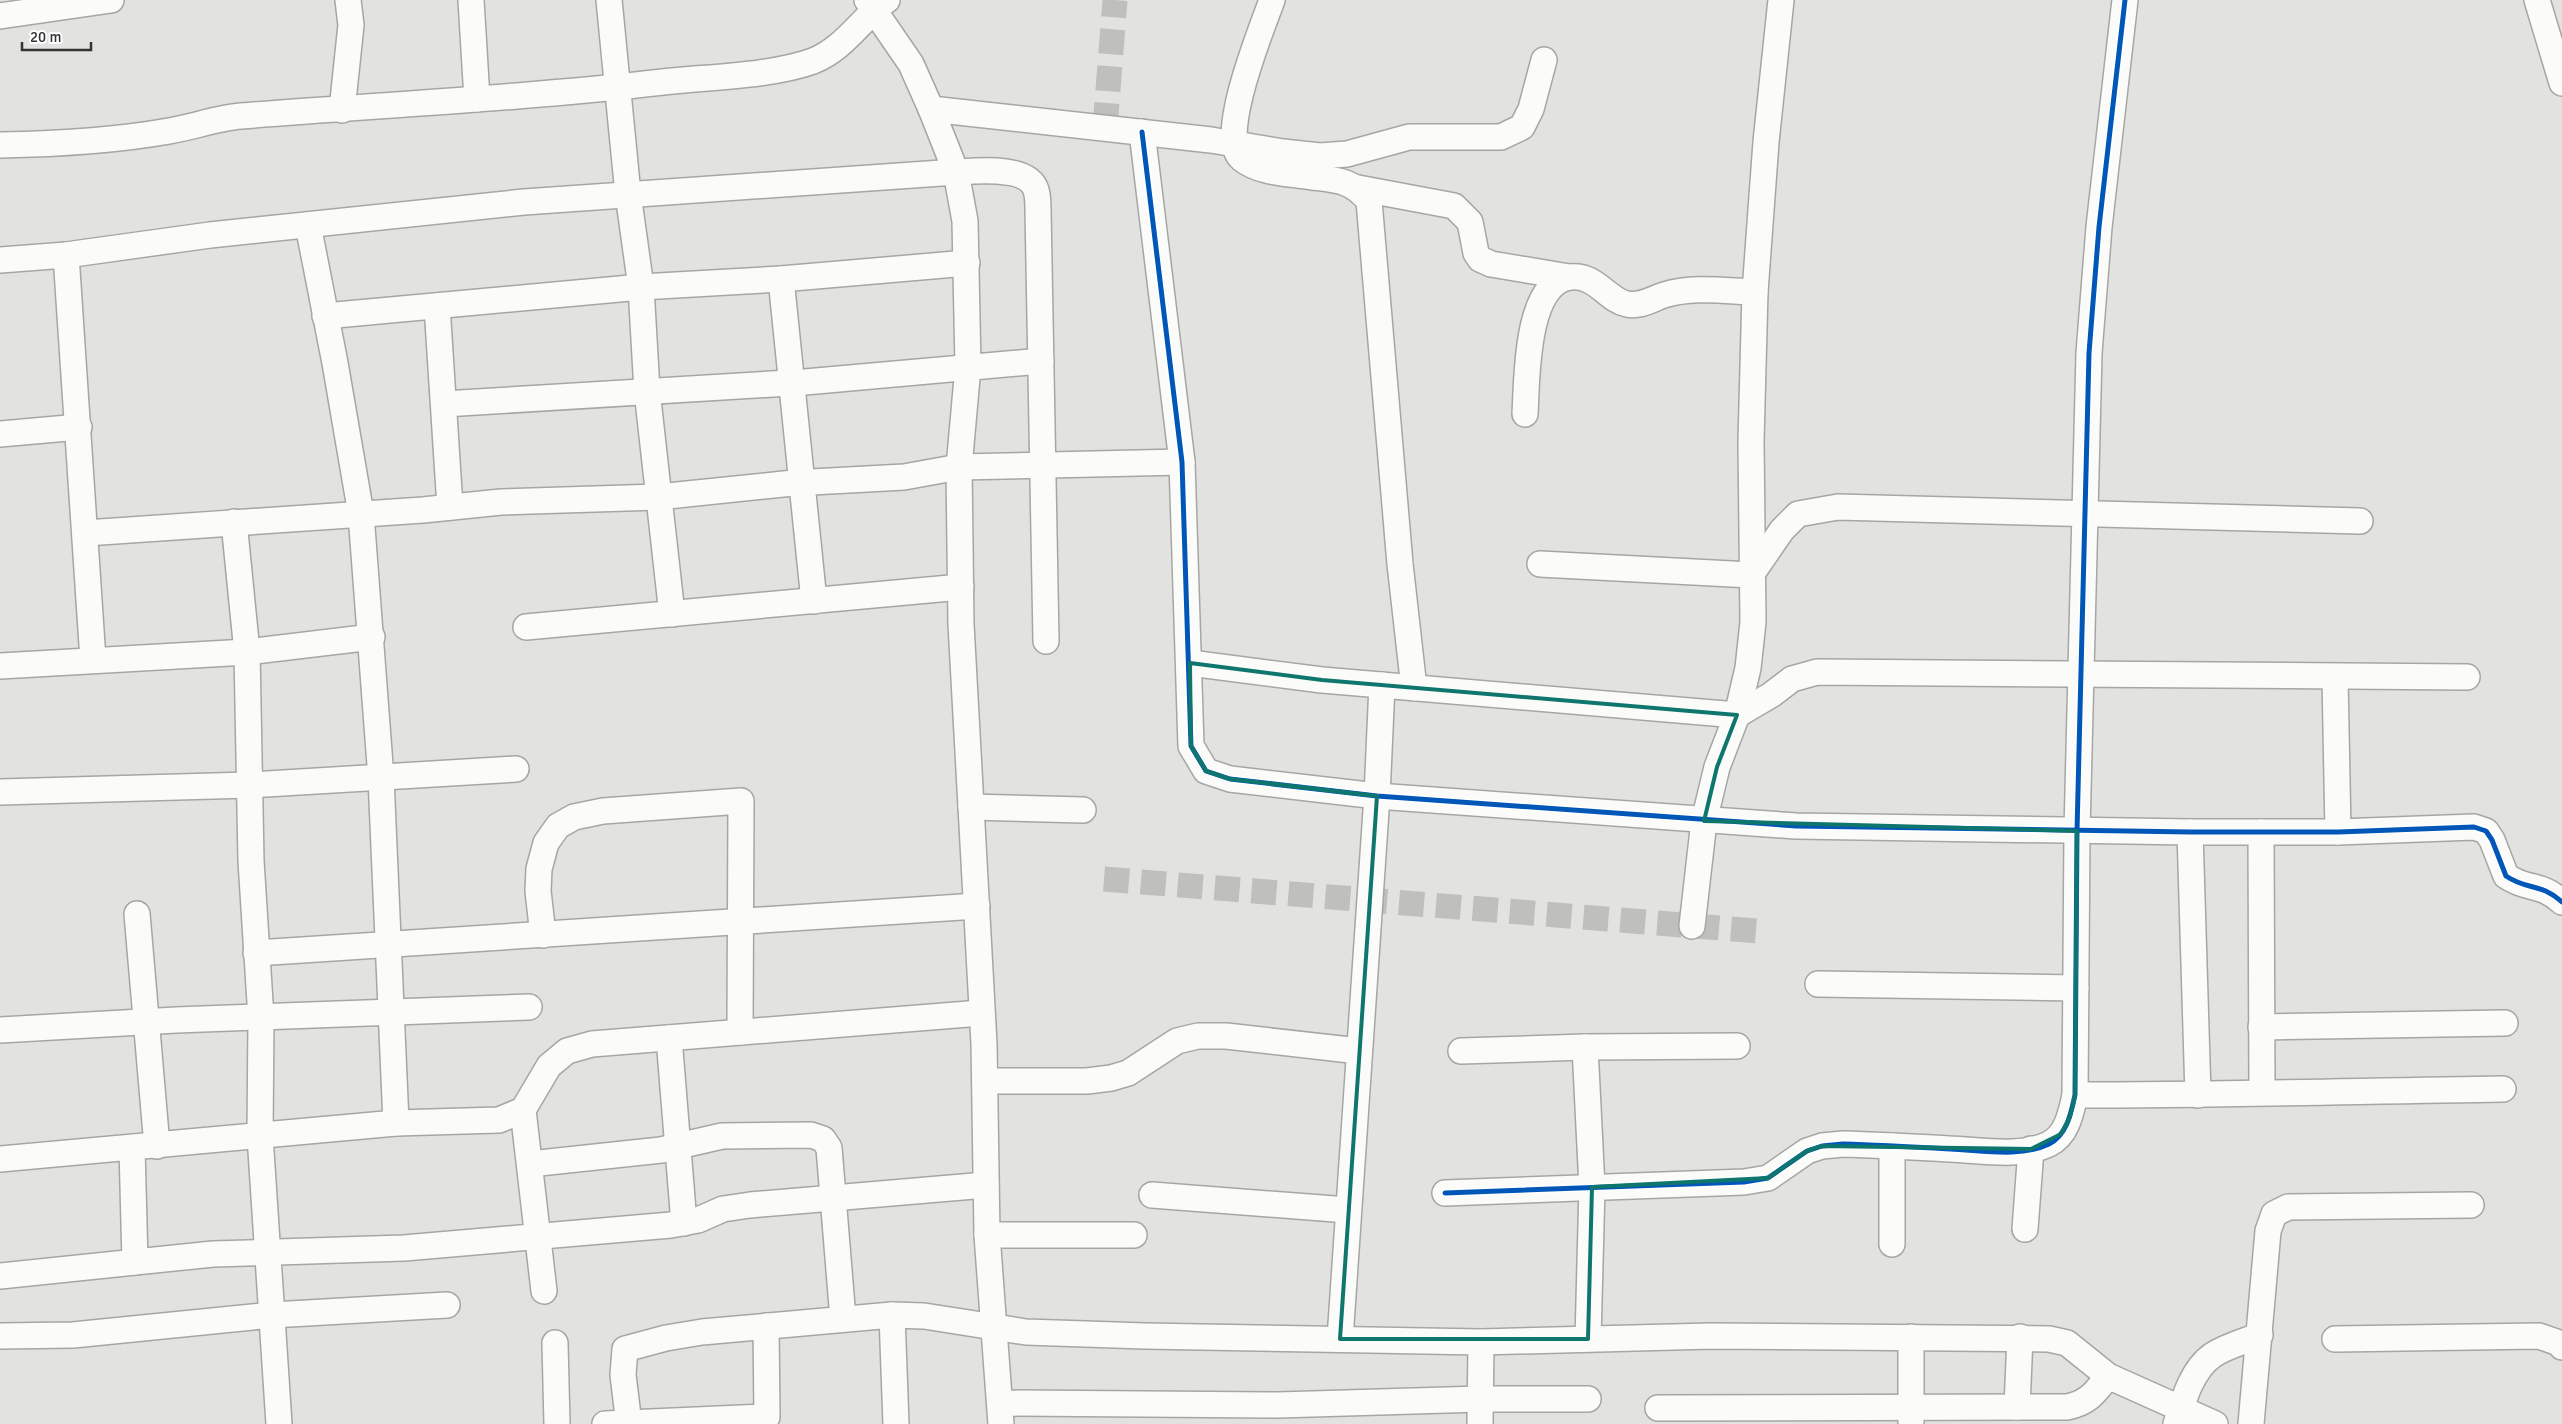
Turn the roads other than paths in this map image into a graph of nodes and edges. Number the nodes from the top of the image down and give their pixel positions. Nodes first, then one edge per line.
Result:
1 (111, 0) edge
2 (348, 0) edge
3 (471, 0) edge
4 (609, 0) edge
5 (1272, 0) edge
6 (1781, 0) edge
7 (2125, 0) edge
8 (2537, 0) edge
9 (876, 3) edge
10 (0, 16) edge
11 (1544, 60) dead end
12 (2561, 73) edge
13 (619, 87) junction
14 (477, 99) junction
15 (932, 109) junction
16 (342, 110) junction
17 (1142, 132) junction
18 (1234, 143) junction
19 (0, 145) edge
20 (956, 172) junction
21 (1358, 188) junction
22 (628, 194) junction
23 (308, 224) junction
24 (66, 255) junction
25 (0, 260) edge
26 (967, 263) junction
27 (1570, 277) junction
28 (781, 279) junction
29 (641, 287) junction
30 (1755, 292) junction
31 (436, 306) junction
32 (325, 316) junction
33 (1041, 361) junction
34 (968, 367) junction
35 (792, 382) junction
36 (647, 391) junction
37 (444, 404) junction
38 (1525, 414) dead end
39 (79, 428) junction
40 (0, 434) edge
41 (1182, 462) junction
42 (1042, 465) junction
43 (959, 467) junction
44 (802, 483) junction
45 (658, 497) junction
46 (450, 508) junction
47 (361, 514) junction
48 (2084, 514) junction
49 (2360, 521) dead end
50 (234, 522) junction
51 (86, 533) junction
52 (1540, 564) dead end
53 (1751, 575) junction
54 (961, 587) junction
55 (814, 600) junction
56 (672, 614) junction
57 (526, 627) dead end
58 (372, 637) junction
59 (1046, 641) dead end
60 (247, 652) junction
61 (93, 660) junction
62 (1190, 663) junction
63 (0, 666) edge
64 (2080, 674) junction
65 (2335, 677) junction
66 (2467, 678) dead end
67 (1382, 685) junction
68 (1414, 688) junction
69 (1737, 715) junction
70 (516, 769) dead end
71 (381, 778) junction
72 (249, 785) junction
73 (0, 792) edge
74 (1377, 796) junction
75 (971, 807) junction
76 (1083, 810) dead end
77 (1704, 821) junction
78 (2077, 831) junction
79 (2190, 832) junction
80 (2261, 832) junction
81 (2338, 832) junction
82 (2562, 902) edge
83 (977, 906) junction
84 (137, 914) dead end
85 (741, 922) junction
86 (1692, 926) dead end
87 (543, 935) junction
88 (388, 946) junction
89 (256, 953) junction
90 (1818, 984) dead end
91 (2076, 988) junction
92 (529, 1007) dead end
93 (392, 1012) junction
94 (981, 1013) junction
95 (261, 1018) junction
96 (146, 1021) junction
97 (2505, 1023) dead end
98 (2261, 1028) junction
99 (0, 1030) edge
100 (740, 1032) junction
101 (669, 1038) junction
102 (1585, 1046) junction
103 (1737, 1046) dead end
104 (1359, 1051) junction
105 (1461, 1051) dead end
106 (984, 1081) junction
107 (2503, 1089) dead end
108 (2262, 1092) junction
109 (2075, 1095) junction
110 (2198, 1095) junction
111 (523, 1110) junction
112 (396, 1122) junction
113 (260, 1136) junction
114 (157, 1146) junction
115 (678, 1146) junction
116 (1892, 1146) junction
117 (132, 1148) junction
118 (2031, 1150) junction
119 (0, 1159) edge
120 (530, 1164) junction
121 (986, 1185) junction
122 (1592, 1187) junction
123 (1445, 1193) dead end
124 (1152, 1195) dead end
125 (833, 1198) junction
126 (2471, 1206) dead end
127 (1348, 1210) junction
128 (684, 1223) junction
129 (2025, 1229) dead end
130 (1134, 1234) dead end
131 (538, 1235) junction
132 (987, 1235) junction
133 (1892, 1244) dead end
134 (268, 1251) junction
135 (135, 1262) junction
136 (0, 1276) edge
137 (544, 1291) dead end
138 (447, 1305) dead end
139 (272, 1314) junction
140 (892, 1316) junction
141 (843, 1319) junction
142 (766, 1326) junction
143 (996, 1329) junction
144 (2260, 1335) junction
145 (0, 1336) edge
146 (1911, 1336) junction
147 (2020, 1337) junction
148 (1340, 1339) junction
149 (1588, 1339) junction
150 (2335, 1339) dead end
151 (1481, 1342) junction
152 (555, 1343) dead end
153 (2562, 1347) edge
154 (2108, 1376) junction
155 (1481, 1399) junction
156 (1588, 1399) dead end
157 (2017, 1407) junction
158 (1658, 1408) dead end
159 (1001, 1414) edge
160 (1169, 1414) edge
161 (1278, 1414) edge
162 (1911, 1415) edge
163 (1799, 1416) edge
164 (2178, 1417) edge
165 (767, 1420) edge
166 (279, 1424) edge
167 (557, 1424) edge
168 (605, 1424) edge
169 (629, 1424) edge
170 (896, 1424) edge
171 (1480, 1424) edge
172 (2215, 1424) edge
173 (2251, 1424) edge

1 - 10 street
2 - 16 street
3 - 14 street
4 - 13 street
5 - 18 street
6 - 30 street
7 - 48 street
8 - 12 street
9 - 13 street
9 - 15 street
11 - 18 street
13 - 14 street
13 - 22 street
14 - 16 street
15 - 17 street
15 - 20 street
16 - 19 street
17 - 18 street
17 - 41 street
18 - 21 street
20 - 22 street
20 - 26 street
20 - 33 street
21 - 27 street
21 - 68 street
22 - 23 street
22 - 29 street
23 - 24 street
23 - 32 street
24 - 25 street
24 - 39 street
26 - 28 street
26 - 34 street
27 - 30 street
27 - 38 street
28 - 29 street
28 - 35 street
29 - 31 street
29 - 36 street
30 - 53 street
31 - 32 street
31 - 37 street
32 - 47 street
33 - 34 street
33 - 42 street
34 - 35 street
34 - 43 street
35 - 36 street
35 - 44 street
36 - 37 street
36 - 45 street
37 - 46 street
39 - 40 street
39 - 51 street
41 - 42 street
41 - 62 street
42 - 43 street
42 - 59 street
43 - 44 street
43 - 54 street
44 - 45 street
44 - 55 street
45 - 46 street
45 - 56 street
46 - 47 street
47 - 50 street
47 - 58 street
48 - 49 street
48 - 53 street
48 - 64 street
50 - 51 street
50 - 60 street
51 - 61 street
52 - 53 street
53 - 69 street
54 - 55 street
54 - 75 street
55 - 56 street
56 - 57 street
58 - 60 street
58 - 71 street
60 - 61 street
60 - 72 street
61 - 63 street
62 - 67 street
62 - 74 street
64 - 65 street
64 - 69 street
64 - 78 street
65 - 66 street
65 - 81 street
67 - 68 street
67 - 74 street
68 - 69 street
69 - 77 street
70 - 71 street
71 - 72 street
71 - 88 street
72 - 73 street
72 - 89 street
74 - 77 street
74 - 104 street
75 - 76 street
75 - 83 street
77 - 78 street
77 - 86 street
78 - 79 street
78 - 91 street
79 - 80 street
79 - 110 street
80 - 81 street
80 - 98 street
81 - 82 street
83 - 85 street
83 - 94 street
84 - 96 street
85 - 87 street
85 - 87 street
85 - 100 street
87 - 88 street
88 - 89 street
88 - 93 street
89 - 95 street
90 - 91 street
91 - 109 street
92 - 93 street
93 - 95 street
93 - 112 street
94 - 100 street
94 - 106 street
95 - 96 street
95 - 113 street
96 - 99 street
96 - 114 street
97 - 98 street
98 - 108 street
100 - 101 street
101 - 111 street
101 - 115 street
102 - 103 street
102 - 105 street
102 - 122 street
104 - 106 street
104 - 127 street
106 - 121 street
107 - 108 street
108 - 110 street
109 - 110 street
109 - 118 street
111 - 112 street
111 - 120 street
112 - 113 street
113 - 114 street
113 - 134 street
114 - 117 street
115 - 120 street
115 - 125 street
115 - 128 street
116 - 118 street
116 - 122 street
116 - 133 street
117 - 119 street
117 - 135 street
118 - 129 street
120 - 131 street
121 - 125 street
121 - 132 street
122 - 123 street
122 - 149 street
124 - 127 street
125 - 128 street
125 - 141 street
126 - 144 street
127 - 148 street
128 - 131 street
130 - 132 street
131 - 134 street
131 - 137 street
132 - 143 street
134 - 135 street
134 - 139 street
135 - 136 street
138 - 139 street
139 - 145 street
139 - 166 street
140 - 141 street
140 - 143 street
140 - 170 street
141 - 142 street
142 - 165 street
142 - 169 street
143 - 148 street
143 - 159 street
144 - 164 street
144 - 173 street
146 - 147 street
146 - 149 street
146 - 162 street
147 - 154 street
147 - 157 street
148 - 151 street
149 - 151 street
150 - 153 street
151 - 155 street
152 - 167 street
154 - 157 street
154 - 164 street
155 - 156 street
155 - 161 street
155 - 171 street
157 - 162 street
158 - 163 street
159 - 160 street
160 - 161 street
162 - 163 street
164 - 172 street
165 - 169 street
168 - 169 street

